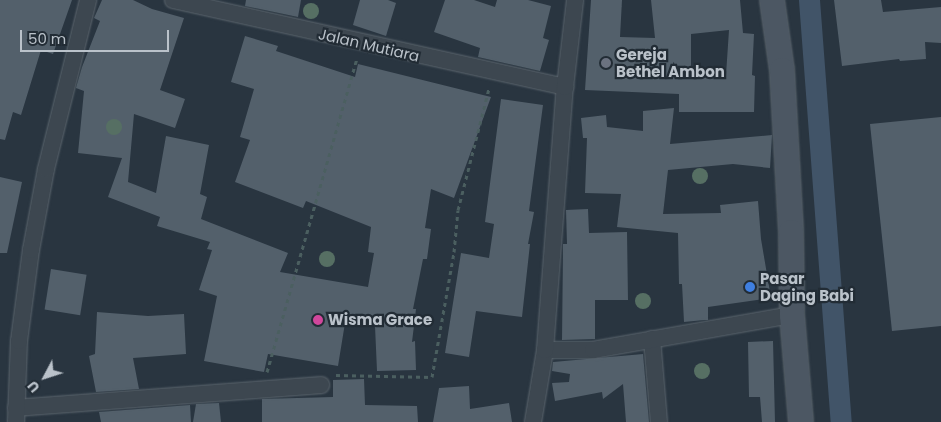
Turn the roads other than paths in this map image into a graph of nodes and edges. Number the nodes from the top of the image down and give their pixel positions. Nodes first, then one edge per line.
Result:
1 (88, 0) edge
2 (173, 0) edge
3 (575, 0) edge
4 (772, 0) edge
5 (565, 87) junction
6 (792, 315) junction
7 (652, 339) junction
8 (545, 350) junction
9 (321, 385) road end
10 (16, 415) edge
11 (533, 422) edge
12 (659, 422) edge
13 (801, 422) edge

1 - 10 street
2 - 5 street, Jalan Mutiara
3 - 5 street
4 - 6 street
5 - 8 street
6 - 7 street
6 - 13 street
7 - 8 street
7 - 12 street
8 - 11 street
9 - 10 street

